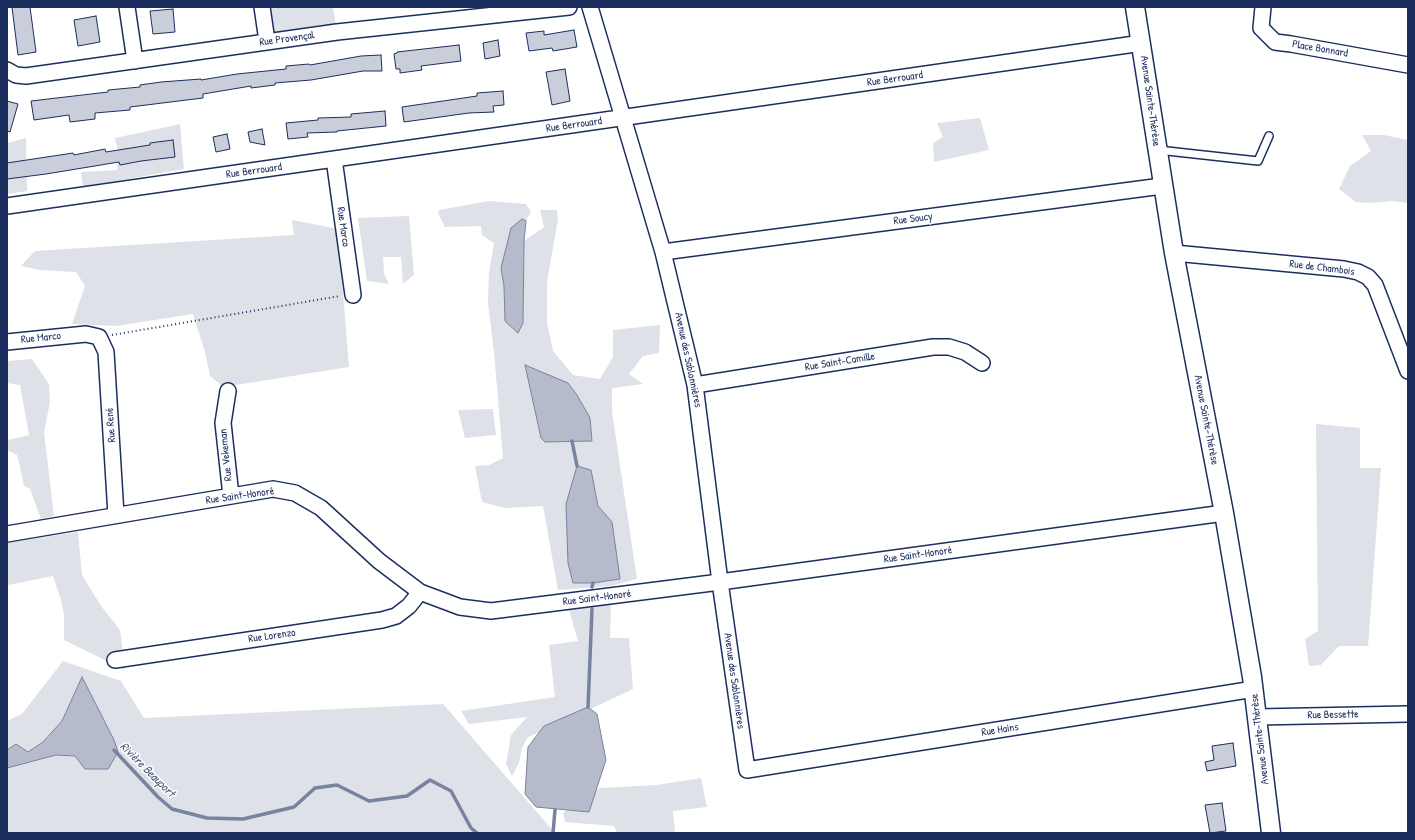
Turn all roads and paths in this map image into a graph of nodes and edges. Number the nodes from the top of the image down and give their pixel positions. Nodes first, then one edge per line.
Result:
1 (128, 7) edge
2 (262, 7) edge
3 (569, 7) edge
4 (590, 7) edge
5 (1135, 7) edge
6 (1263, 7) edge
7 (267, 41) junction
8 (1142, 43) junction
9 (135, 61) junction
10 (1407, 61) edge
11 (7, 70) edge
12 (623, 118) junction
13 (1269, 136) dead end
14 (1157, 150) junction
15 (334, 159) junction
16 (1162, 186) junction
17 (7, 206) edge
18 (664, 252) junction
19 (1174, 253) junction
20 (353, 295) joint
21 (99, 337) junction
22 (7, 342) edge
23 (982, 363) dead end
24 (1408, 370) edge
25 (695, 385) junction
26 (228, 391) dead end
27 (231, 496) junction
28 (1224, 513) junction
29 (116, 515) junction
30 (7, 534) edge
31 (720, 582) junction
32 (420, 592) junction
33 (115, 660) dead end
34 (1254, 689) junction
35 (1408, 714) edge
36 (1257, 717) junction
37 (746, 770) joint
38 (1271, 833) edge

1 - 9 street
2 - 7 street
3 - 7 street, Rue Provençal
4 - 12 street, Avenue des Sablonnières
5 - 8 street, Avenue Sainte-Thérèse
6 - 10 street, Place Bonnard
7 - 9 street, Rue Provençal
8 - 12 street, Rue Berrouard
8 - 14 street, Avenue Sainte-Thérèse
9 - 11 street, Rue Provençal
12 - 15 street, Rue Berrouard
12 - 18 street, Avenue des Sablonnières
13 - 14 lane
14 - 16 street, Avenue Sainte-Thérèse
15 - 17 street, Rue Berrouard
15 - 20 street, Rue Marco
16 - 18 street, Rue Soucy
16 - 19 street, Avenue Sainte-Thérèse
18 - 25 street, Avenue des Sablonnières
19 - 24 street, Rue de Chambois
19 - 28 street, Avenue Sainte-Thérèse
20 - 21 path
21 - 22 street, Rue Marco
21 - 29 street, Rue René
23 - 25 street, Rue Saint-Camille
25 - 31 street, Avenue des Sablonnières
26 - 27 street, Rue Vekeman
27 - 29 street, Rue Saint-Honoré
27 - 32 street, Rue Saint-Honoré
28 - 31 street, Rue Saint-Honoré
28 - 34 street, Avenue Sainte-Thérèse
29 - 30 street, Rue Saint-Honoré
31 - 32 street, Rue Saint-Honoré
31 - 37 street, Avenue des Sablonnières
32 - 33 street, Rue Lorenzo
34 - 36 street, Avenue Sainte-Thérèse
34 - 37 street, Rue Hains
35 - 36 street, Rue Bessette
36 - 38 street, Avenue Sainte-Thérèse

